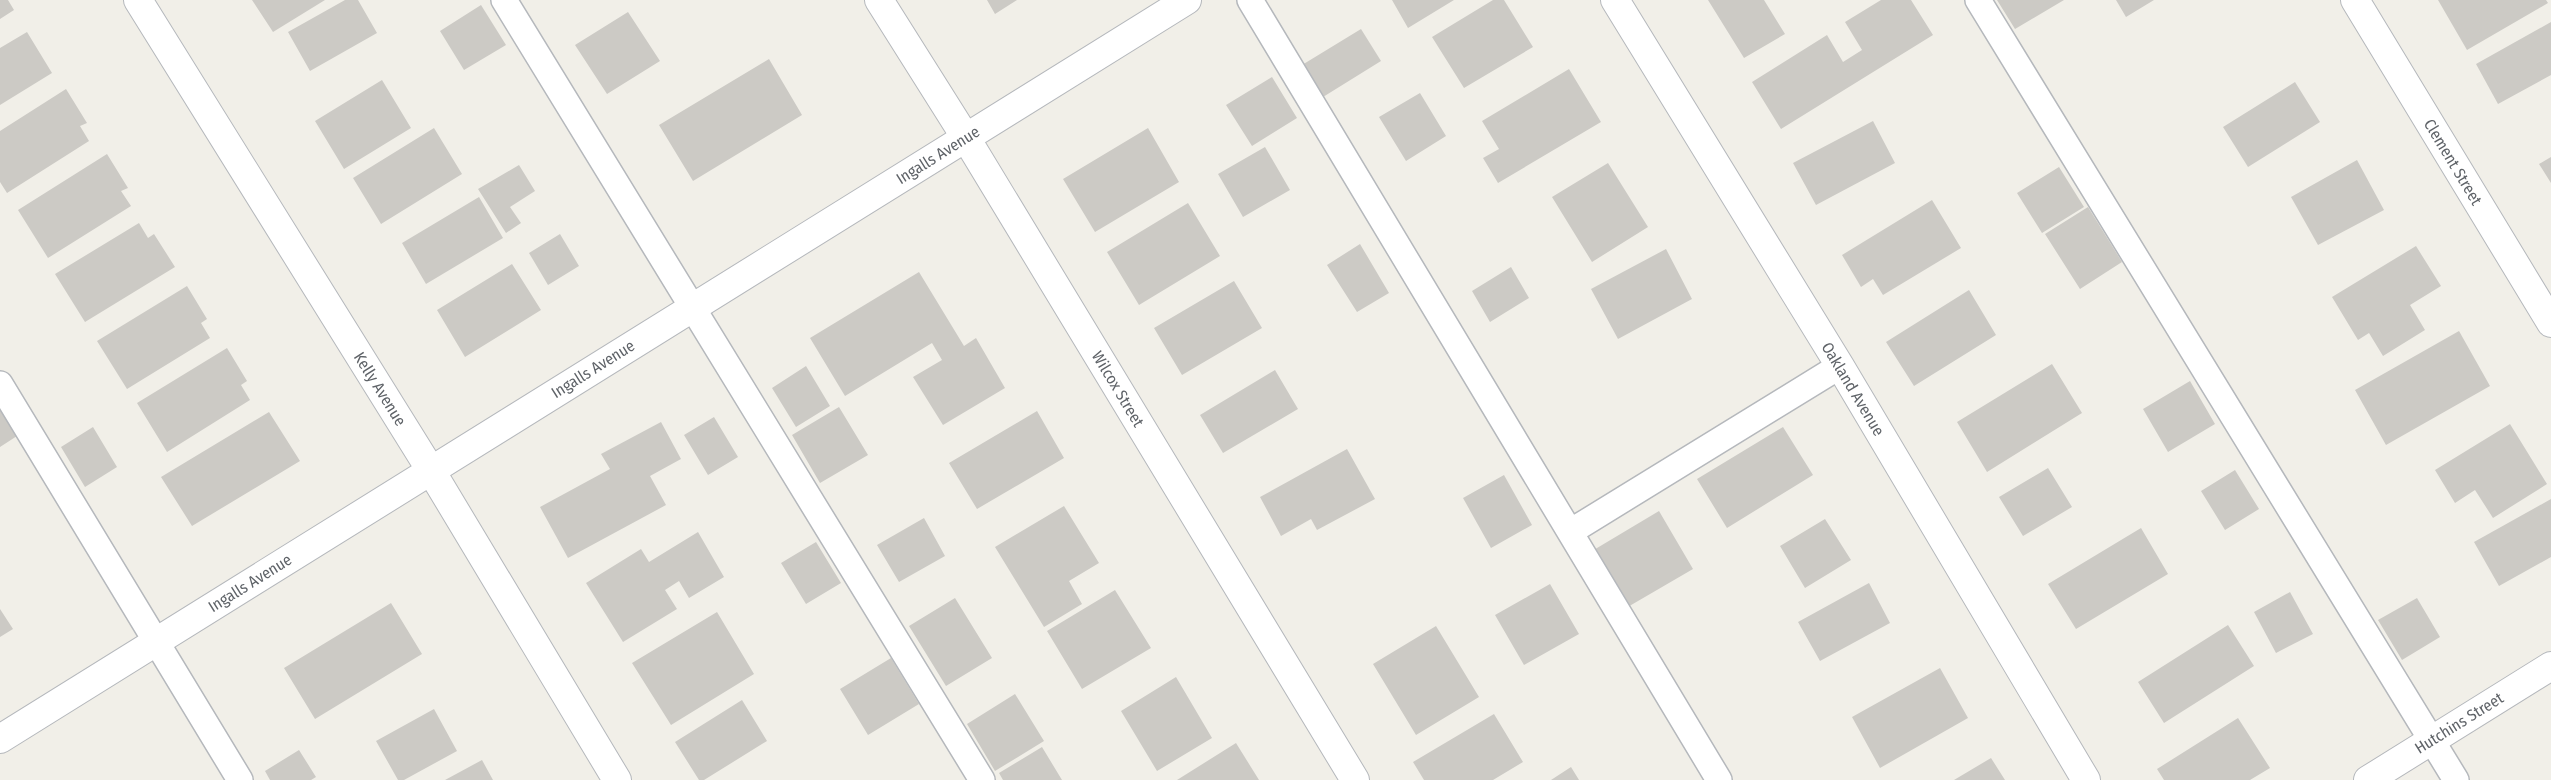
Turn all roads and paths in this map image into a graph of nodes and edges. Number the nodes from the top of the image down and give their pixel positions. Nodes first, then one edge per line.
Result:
1 (138, 0) edge
2 (504, 0) edge
3 (879, 0) edge
4 (1187, 0) edge
5 (1250, 0) edge
6 (1615, 0) edge
7 (1978, 0) edge
8 (2355, 0) edge
9 (966, 138) junction
10 (694, 307) junction
11 (2551, 323) edge
12 (1840, 366) junction
13 (0, 384) edge
14 (430, 469) junction
15 (1570, 532) junction
16 (156, 642) junction
17 (2551, 666) edge
18 (0, 738) edge
19 (2432, 740) junction
20 (240, 780) edge
21 (617, 780) edge
22 (982, 780) edge
23 (1355, 780) edge
24 (1719, 780) edge
25 (2086, 780) edge
26 (2368, 780) edge
27 (2456, 780) edge

1 - 14 street, Kelly Avenue
2 - 10 lane
3 - 9 street, Wilcox Street
4 - 9 street, Ingalls Avenue
5 - 15 lane
6 - 12 street, Oakland Avenue
7 - 19 lane
8 - 11 street, Clement Street
9 - 10 street, Ingalls Avenue
9 - 23 street, Wilcox Street
10 - 14 street, Ingalls Avenue
10 - 22 lane
12 - 15 lane
12 - 25 street, Oakland Avenue
13 - 16 lane
14 - 16 street, Ingalls Avenue
14 - 21 street, Kelly Avenue
15 - 24 lane
16 - 18 street, Ingalls Avenue
16 - 20 lane
17 - 19 street, Hutchins Street
19 - 26 street, Hutchins Street
19 - 27 lane

